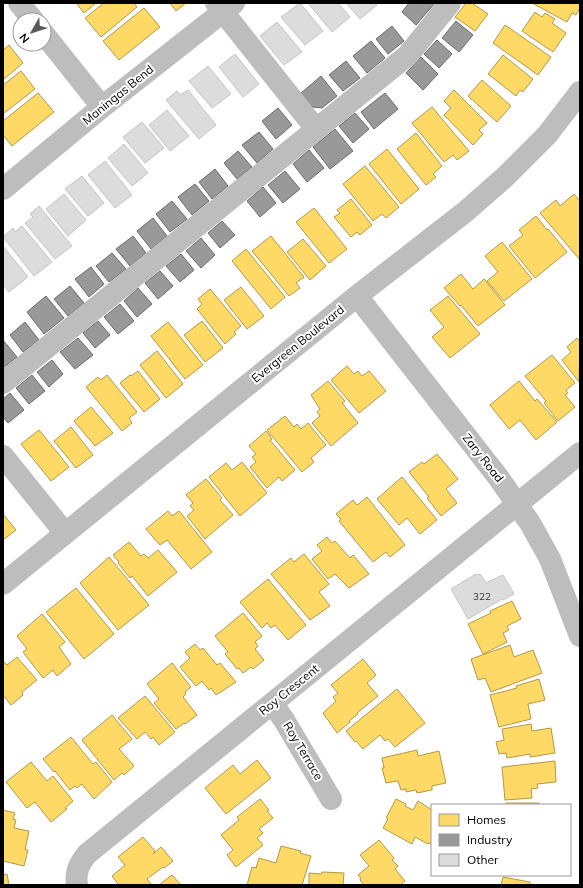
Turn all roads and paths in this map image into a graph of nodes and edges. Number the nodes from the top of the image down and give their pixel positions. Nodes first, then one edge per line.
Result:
1 (19, 3) edge
2 (450, 3) edge
3 (224, 6) edge
4 (26, 12) edge
5 (52, 44) edge
6 (580, 92) edge
7 (102, 107) junction
8 (316, 129) junction
9 (3, 189) edge
10 (357, 296) junction
11 (3, 383) edge
12 (580, 454) edge
13 (3, 456) edge
14 (517, 504) junction
15 (65, 534) junction
16 (3, 584) edge
17 (580, 636) edge
18 (273, 704) junction
19 (332, 799) dead end
20 (77, 885) edge

1 - 4 street
2 - 8 street
3 - 7 street, Maningas Bend
3 - 8 street
5 - 7 street
6 - 10 street, Evergreen Boulevard
7 - 9 street, Maningas Bend
8 - 11 street
10 - 14 street, Zary Road
10 - 15 street, Evergreen Boulevard
12 - 14 street, Roy Crescent
13 - 15 street
14 - 17 street, Zary Road
14 - 18 street, Roy Crescent
15 - 16 street, Evergreen Boulevard
18 - 19 street, Roy Terrace
18 - 20 street, Roy Crescent

